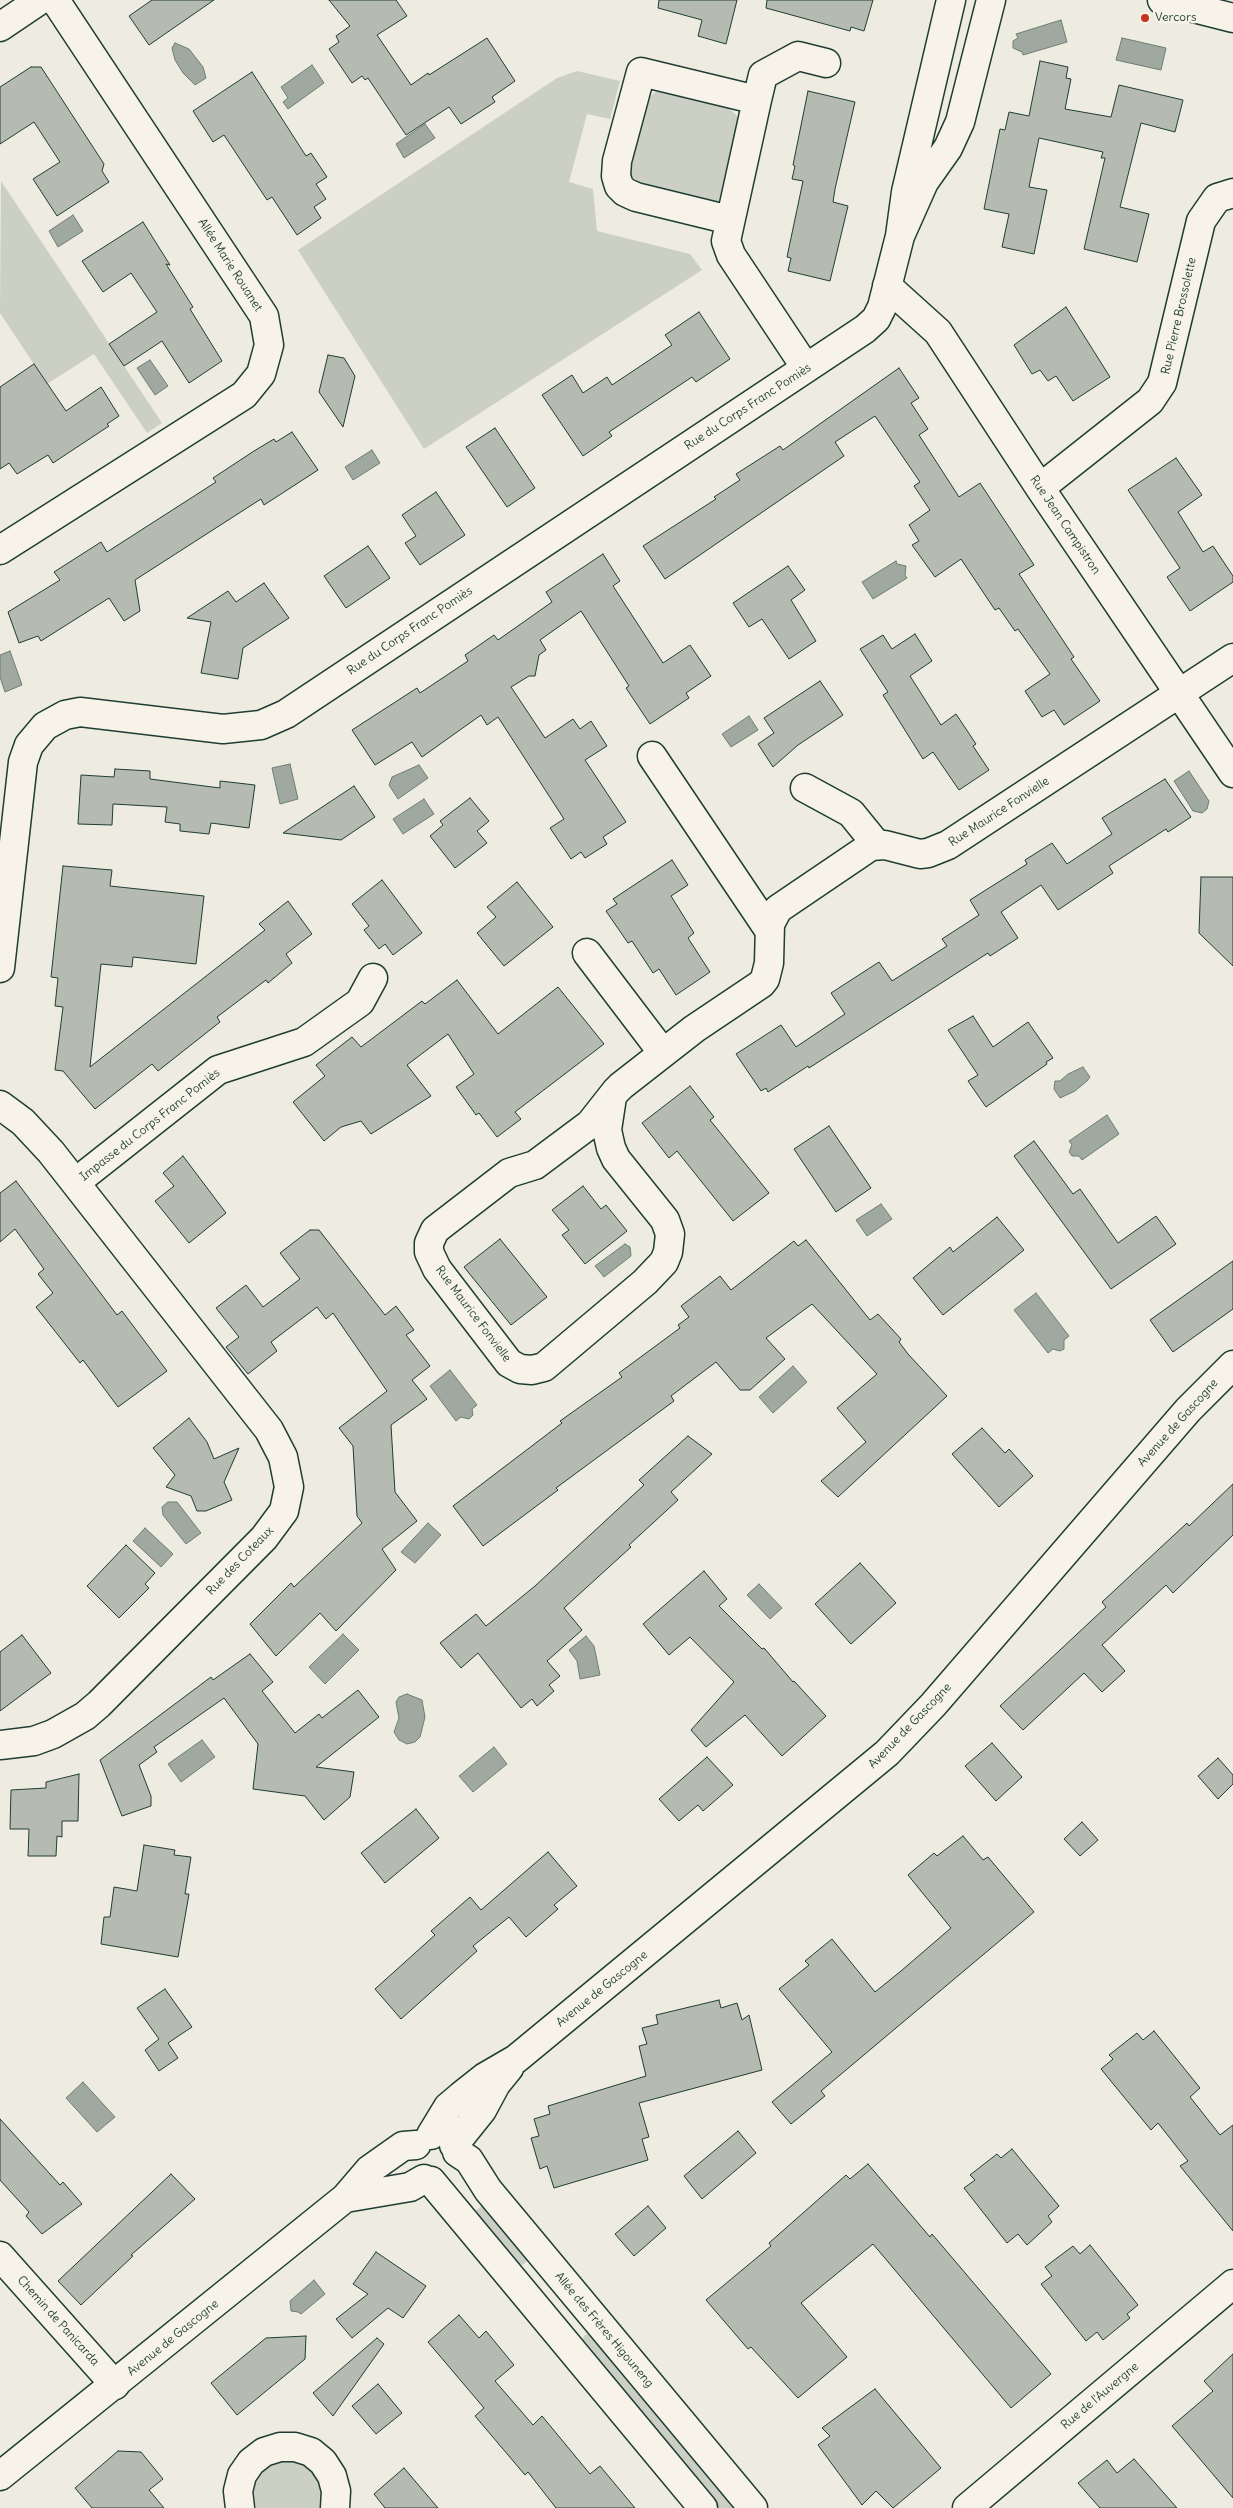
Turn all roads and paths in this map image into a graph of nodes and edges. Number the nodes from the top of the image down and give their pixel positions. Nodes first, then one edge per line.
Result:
1 (40, 0) edge
2 (55, 0) edge
3 (951, 0) edge
4 (991, 0) edge
5 (1162, 0) edge
6 (1233, 18) edge
7 (0, 27) edge
8 (826, 62) dead end
9 (757, 100) junction
10 (1233, 193) edge
11 (730, 220) junction
12 (900, 236) junction
13 (887, 286) junction
14 (806, 368) junction
15 (1040, 488) junction
16 (0, 550) edge
17 (1233, 658) edge
18 (1178, 692) junction
19 (652, 756) dead end
20 (1233, 774) edge
21 (805, 788) dead end
22 (876, 845) junction
23 (769, 930) junction
24 (587, 953) dead end
25 (0, 968) edge
26 (374, 978) dead end
27 (662, 1053) junction
28 (612, 1097) junction
29 (0, 1105) edge
30 (76, 1182) junction
31 (1233, 1365) edge
32 (0, 1745) edge
33 (439, 2144) junction
34 (428, 2180) junction
35 (345, 2198) junction
36 (0, 2256) edge
37 (1233, 2284) edge
38 (115, 2385) junction
39 (0, 2476) edge
40 (240, 2508) edge
41 (335, 2508) edge
42 (703, 2508) edge
43 (753, 2508) edge
44 (967, 2508) edge

1 - 7 street
2 - 16 street, Allée Marie Rouanet
3 - 12 street, Rue du Corps Franc Pomiès
4 - 12 street, Rue du Corps Franc Pomiès
5 - 6 street
8 - 9 street
9 - 11 street
9 - 11 street
10 - 15 street, Rue Pierre Brossolette
11 - 14 street
12 - 13 street, Rue du Corps Franc Pomiès
13 - 14 street, Rue du Corps Franc Pomiès
13 - 15 street, Rue Jean Campistron
14 - 25 street, Rue du Corps Franc Pomiès
15 - 18 street, Rue Jean Campistron
17 - 18 street
18 - 20 street, Rue Jean Campistron
18 - 22 street, Rue Maurice Fonvielle
19 - 23 street
21 - 22 street
22 - 23 street, Rue Maurice Fonvielle
23 - 27 street, Rue Maurice Fonvielle
24 - 27 street
26 - 30 street, Impasse du Corps Franc Pomiès
27 - 28 street, Rue Maurice Fonvielle
28 - 28 street, Rue Maurice Fonvielle
29 - 30 street
30 - 32 street, Rue des Coteaux
31 - 33 street, Avenue de Gascogne
33 - 34 street
33 - 34 street
33 - 35 street, Avenue de Gascogne
33 - 43 street, Allée des Frères Higouneng
34 - 35 street, Avenue de Gascogne
34 - 42 street
35 - 38 street, Avenue de Gascogne
36 - 38 street, Chemin de Panicarda
37 - 44 street, Rue de l'Auvergne
38 - 39 street, Avenue de Gascogne
40 - 41 street

